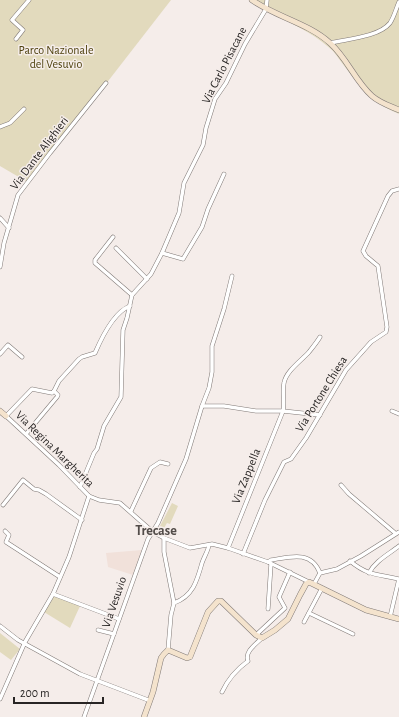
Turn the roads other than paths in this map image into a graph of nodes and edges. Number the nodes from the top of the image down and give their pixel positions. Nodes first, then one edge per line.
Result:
1 (29, 0) edge
2 (252, 0) edge
3 (267, 0) edge
4 (399, 2) edge
5 (266, 9) junction
6 (16, 39) dead end
7 (330, 43) junction
8 (106, 83) dead end
9 (24, 109) dead end
10 (399, 110) edge
11 (0, 127) edge
12 (224, 174) dead end
13 (399, 189) edge
14 (0, 218) edge
15 (9, 228) junction
16 (113, 237) dead end
17 (0, 242) edge
18 (4, 246) junction
19 (116, 248) dead end
20 (162, 253) junction
21 (0, 266) edge
22 (232, 276) dead end
23 (147, 279) junction
24 (132, 295) junction
25 (130, 306) junction
26 (320, 337) dead end
27 (0, 354) edge
28 (22, 357) dead end
29 (54, 390) junction
30 (202, 406) junction
31 (0, 411) edge
32 (283, 411) junction
33 (392, 411) dead end
34 (399, 414) edge
35 (6, 416) junction
36 (320, 416) junction
37 (26, 434) junction
38 (168, 464) dead end
39 (342, 485) dead end
40 (80, 487) junction
41 (89, 496) junction
42 (3, 505) dead end
43 (130, 511) junction
44 (82, 520) junction
45 (4, 531) dead end
46 (153, 532) junction
47 (397, 532) edge
48 (164, 538) junction
49 (209, 545) junction
50 (399, 546) edge
51 (228, 548) junction
52 (243, 554) junction
53 (350, 561) junction
54 (270, 563) junction
55 (290, 572) junction
56 (320, 573) junction
57 (369, 573) junction
58 (60, 577) junction
59 (399, 579) edge
60 (312, 583) junction
61 (322, 588) junction
62 (53, 594) junction
63 (174, 603) junction
64 (268, 609) dead end
65 (309, 613) junction
66 (390, 617) junction
67 (119, 619) junction
68 (399, 619) edge
69 (304, 622) dead end
70 (0, 626) edge
71 (98, 630) dead end
72 (114, 634) junction
73 (353, 634) dead end
74 (256, 635) junction
75 (262, 638) junction
76 (24, 644) junction
77 (168, 650) junction
78 (97, 681) junction
79 (222, 692) dead end
80 (0, 698) edge
81 (148, 700) dead end
82 (84, 717) edge
83 (144, 717) edge

1 - 6 street
2 - 5 street
3 - 5 street
4 - 7 street
5 - 7 street
5 - 20 street, Via Carlo Pisacane
7 - 10 street
8 - 15 street, Via Dante Alighieri
9 - 11 street
12 - 20 street
13 - 36 street, Via Portone Chiesa
14 - 15 street
15 - 18 street, Via Dante Alighieri
16 - 24 street
17 - 18 street
18 - 21 street, Via Dante Alighieri
19 - 23 street
20 - 23 street, Via Carlo Pisacane
22 - 30 street, Via Vesuvio
23 - 24 street, Via Carlo Pisacane
24 - 25 street
25 - 29 street
25 - 40 street
26 - 32 street, Via Zappella
27 - 28 street
29 - 35 street
29 - 37 street
30 - 32 street
30 - 46 street, Via Vesuvio
31 - 35 street, Via Regina Margherita
32 - 36 street
32 - 51 street, Via Zappella
33 - 34 street
35 - 37 street, Via Regina Margherita
36 - 52 street, Via Portone Chiesa
37 - 40 street, Via Regina Margherita
38 - 43 street
39 - 47 street
40 - 41 street, Via Regina Margherita
41 - 43 street, Via Regina Margherita
41 - 44 street
42 - 44 street
43 - 46 street, Via Regina Margherita
44 - 58 street
45 - 58 street
46 - 48 street, Via Regina Margherita
46 - 67 street, Via Vesuvio
47 - 53 street
48 - 49 street, Via Regina Margherita
48 - 63 street
49 - 51 street, Via Regina Margherita
49 - 63 street
50 - 57 street
51 - 52 street, Via Regina Margherita
52 - 54 street, Via Regina Margherita
53 - 56 street
53 - 57 street
54 - 55 street, Via Regina Margherita
54 - 56 street
54 - 64 street
55 - 60 street, Via Regina Margherita
55 - 74 street
56 - 60 street
57 - 59 street
58 - 62 street
59 - 66 street
60 - 61 street
60 - 75 street
61 - 65 street
61 - 66 street
62 - 67 street
62 - 76 street
63 - 77 street
65 - 69 street
65 - 73 street
66 - 68 street
67 - 72 street, Via Vesuvio
70 - 76 street
71 - 72 street
72 - 78 street, Via Vesuvio
74 - 75 street
74 - 77 street
75 - 79 street
76 - 78 street
76 - 80 street
77 - 83 street
78 - 81 street
78 - 82 street, Via Vesuvio

